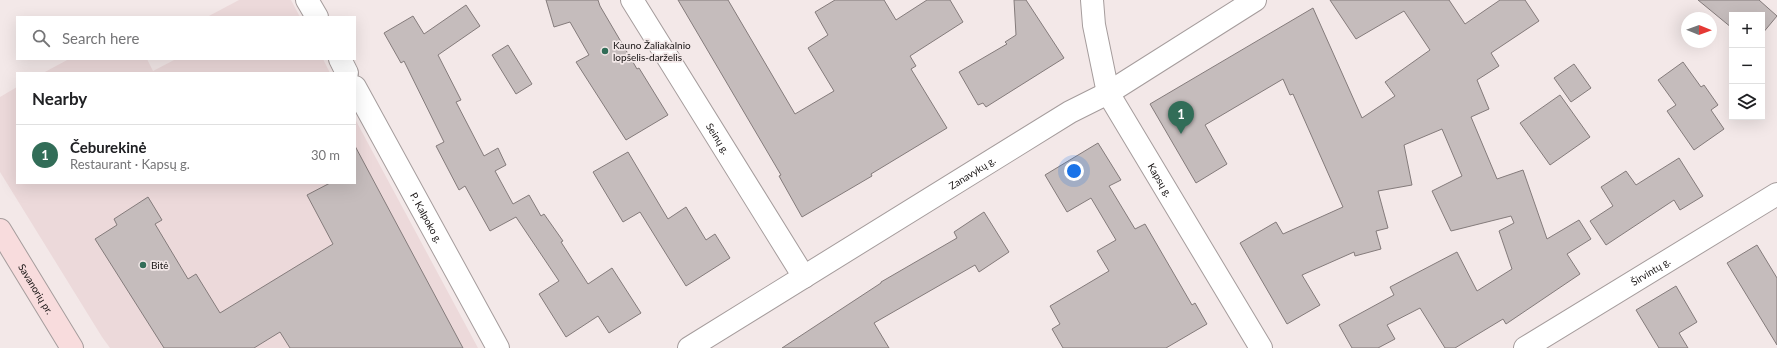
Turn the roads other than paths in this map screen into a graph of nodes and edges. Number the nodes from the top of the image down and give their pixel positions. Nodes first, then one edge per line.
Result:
1 (307, 0) edge
2 (632, 0) edge
3 (1092, 0) edge
4 (1256, 0) edge
5 (316, 16) edge
6 (340, 60) edge
7 (346, 72) edge
8 (356, 89) edge
9 (1108, 93) junction
10 (1777, 194) edge
11 (0, 230) edge
12 (804, 277) junction
13 (72, 348) edge
14 (498, 348) edge
15 (689, 348) edge
16 (1261, 348) edge
17 (1525, 348) edge

1 - 5 street
2 - 12 street, Seinų g.
3 - 9 street, Kapsų g.
4 - 9 street, Zanavykų g.
6 - 7 street
8 - 14 street, P. Kalpoko g.
9 - 12 street, Zanavykų g.
9 - 16 street, Kapsų g.
10 - 17 street, Širvintų g.
11 - 13 main road, Savanorių pr.
12 - 15 street, Zanavykų g.

